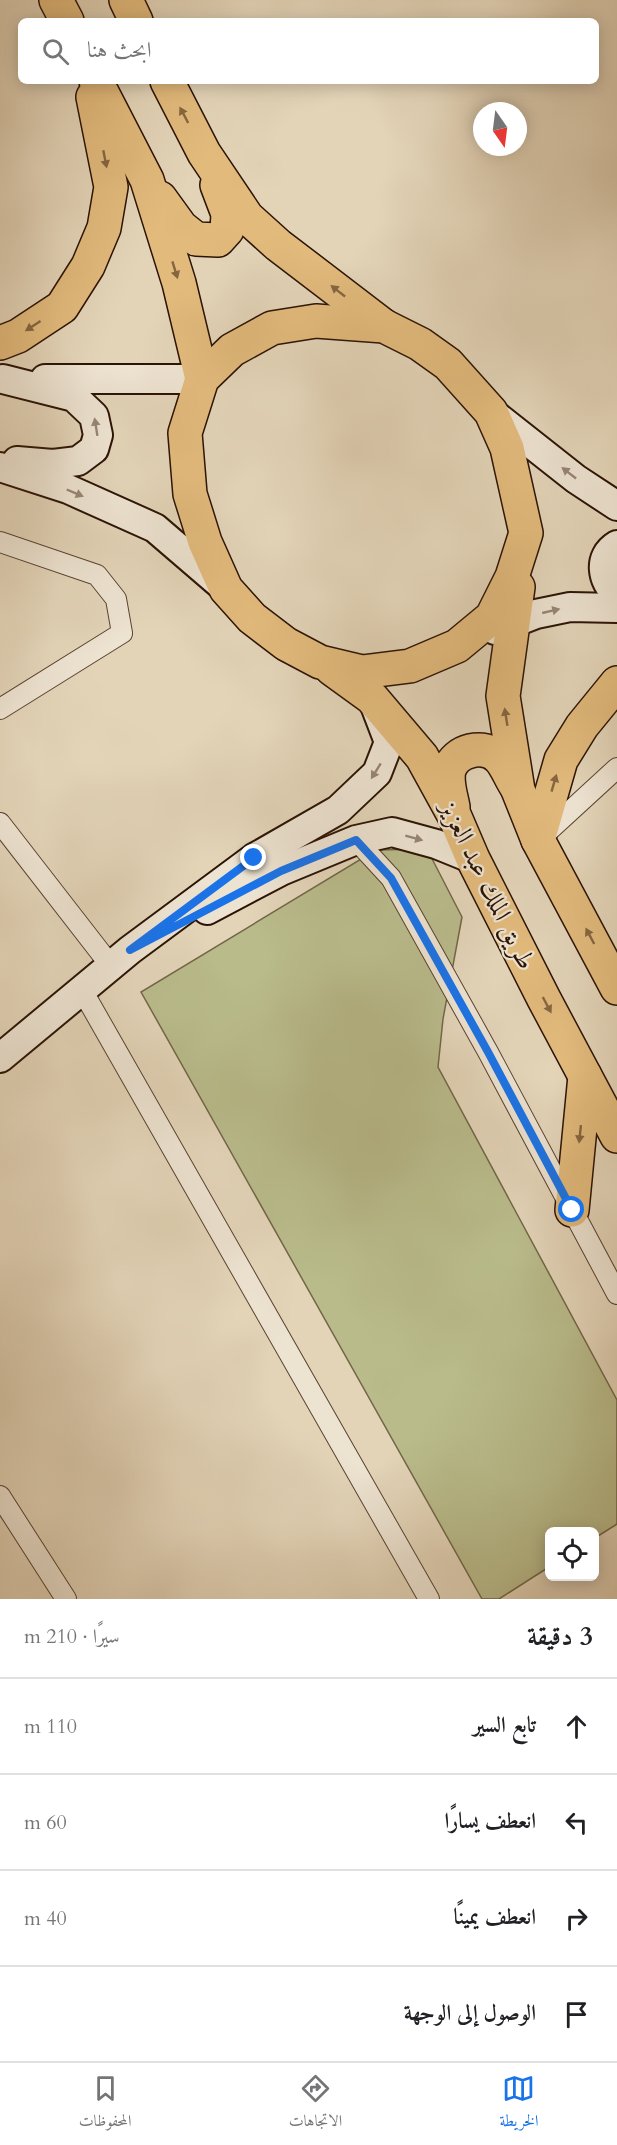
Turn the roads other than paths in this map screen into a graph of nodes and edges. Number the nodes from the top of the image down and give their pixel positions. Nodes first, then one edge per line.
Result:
1 (56, 0) edge
2 (126, 0) edge
3 (65, 18) edge
4 (135, 18) edge
5 (91, 84) edge
6 (98, 84) edge
7 (169, 84) edge
8 (204, 153) junction
9 (147, 180) junction
10 (384, 327) junction
11 (0, 343) edge
12 (2, 379) edge
13 (202, 380) junction
14 (491, 412) junction
15 (0, 459) edge
16 (0, 467) edge
17 (617, 506) edge
18 (526, 533) junction
19 (0, 542) edge
20 (617, 545) edge
21 (226, 589) junction
22 (617, 594) edge
23 (617, 609) edge
24 (512, 623) junction
25 (457, 646) junction
26 (323, 663) junction
27 (617, 683) edge
28 (372, 698) junction
29 (0, 710) edge
30 (617, 768) edge
31 (518, 790) junction
32 (455, 817) junction
33 (0, 823) edge
34 (356, 840) junction
35 (538, 840) junction
36 (473, 859) junction
37 (121, 958) junction
38 (617, 988) edge
39 (82, 990) junction
40 (0, 1058) edge
41 (585, 1076) junction
42 (617, 1136) edge
43 (572, 1210) junction
44 (617, 1294) edge
45 (0, 1496) edge
46 (66, 1599) edge
47 (429, 1599) edge

1 - 3 highway
2 - 4 highway
5 -> 11 highway
6 - 9 highway
8 -> 7 highway
8 - 9 highway
10 -> 8 highway
9 -> 13 highway
10 - 13 highway
10 - 14 highway
12 - 13 street
15 -> 12 street
13 - 21 highway
17 -> 14 street
14 - 18 highway
16 -> 21 street
18 - 24 highway
18 - 25 highway
19 - 29 street
20 - 22 street
21 - 26 highway
24 -> 23 street
24 - 25 street
31 -> 24 highway
25 - 26 highway
26 - 28 highway, طريق الملك عبد العزيز
35 -> 27 highway
28 - 32 highway, طريق الملك عبد العزيز
28 -> 37 street
30 - 35 street
31 - 32 highway
31 - 35 highway
32 - 36 highway, طريق الملك عبد العزيز
33 - 37 street
34 -> 36 street
34 - 37 street
34 - 43 street
38 -> 35 highway
36 -> 41 highway, طريق الملك عبد العزيز
37 - 39 street
39 - 40 street
39 - 47 street
41 - 42 highway, طريق الملك عبد العزيز
41 -> 43 highway
43 - 44 street
45 - 46 street

